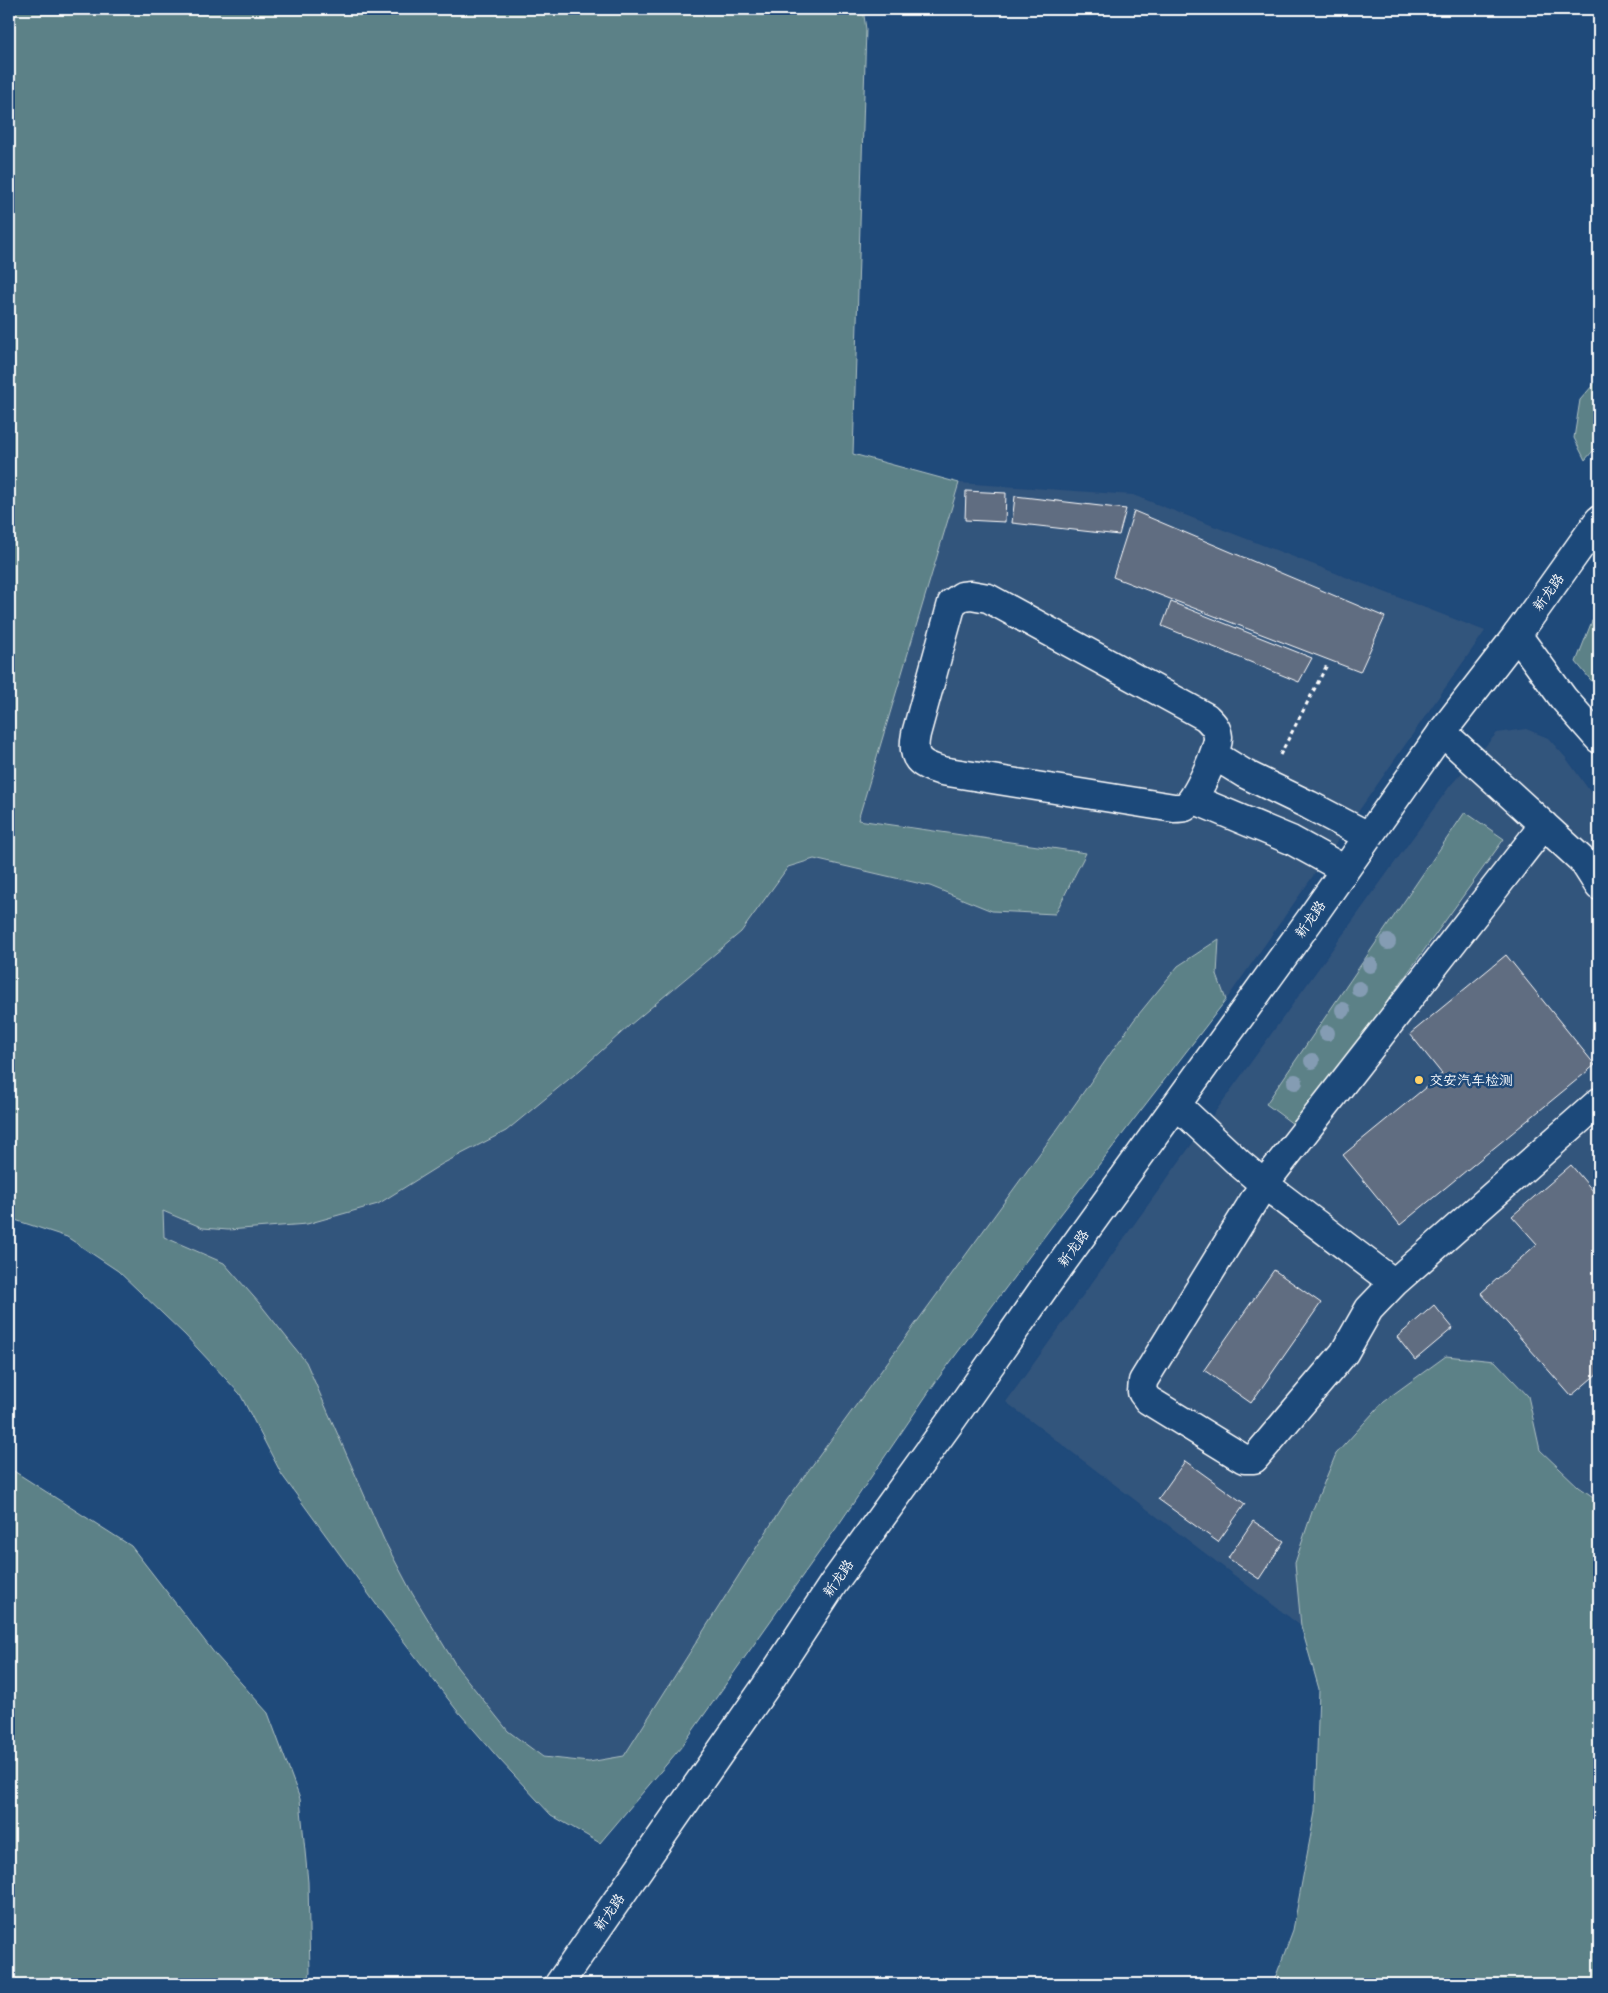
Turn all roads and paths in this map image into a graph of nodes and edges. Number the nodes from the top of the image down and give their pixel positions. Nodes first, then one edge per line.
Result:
1 (1599, 520) edge
2 (1599, 543) edge
3 (1521, 641) junction
4 (1327, 665) dead end
5 (1448, 737) junction
6 (1599, 739) edge
7 (1214, 755) junction
8 (1265, 784) junction
9 (1193, 799) junction
10 (1544, 825) junction
11 (1368, 836) junction
12 (1344, 869) junction
13 (1599, 886) edge
14 (1599, 1102) edge
15 (1182, 1110) junction
16 (1264, 1184) junction
17 (1394, 1283) junction
18 (559, 1984) edge
19 (576, 1984) edge

1 - 3 main road, 新龙路
2 - 3 main road, 新龙路
3 - 5 main road, 新龙路
3 - 6 main road
4 - 8 path
5 - 10 main road
5 - 11 main road, 新龙路
5 - 15 main road, 新龙路
7 - 8 main road
7 - 9 main road
7 - 9 main road
8 - 11 main road
9 - 12 main road
10 - 13 main road
10 - 16 main road
11 - 12 main road, 新龙路
12 - 15 main road, 新龙路
14 - 17 main road
15 - 16 main road
15 - 18 main road, 新龙路
15 - 19 main road, 新龙路
16 - 17 main road
16 - 17 main road

